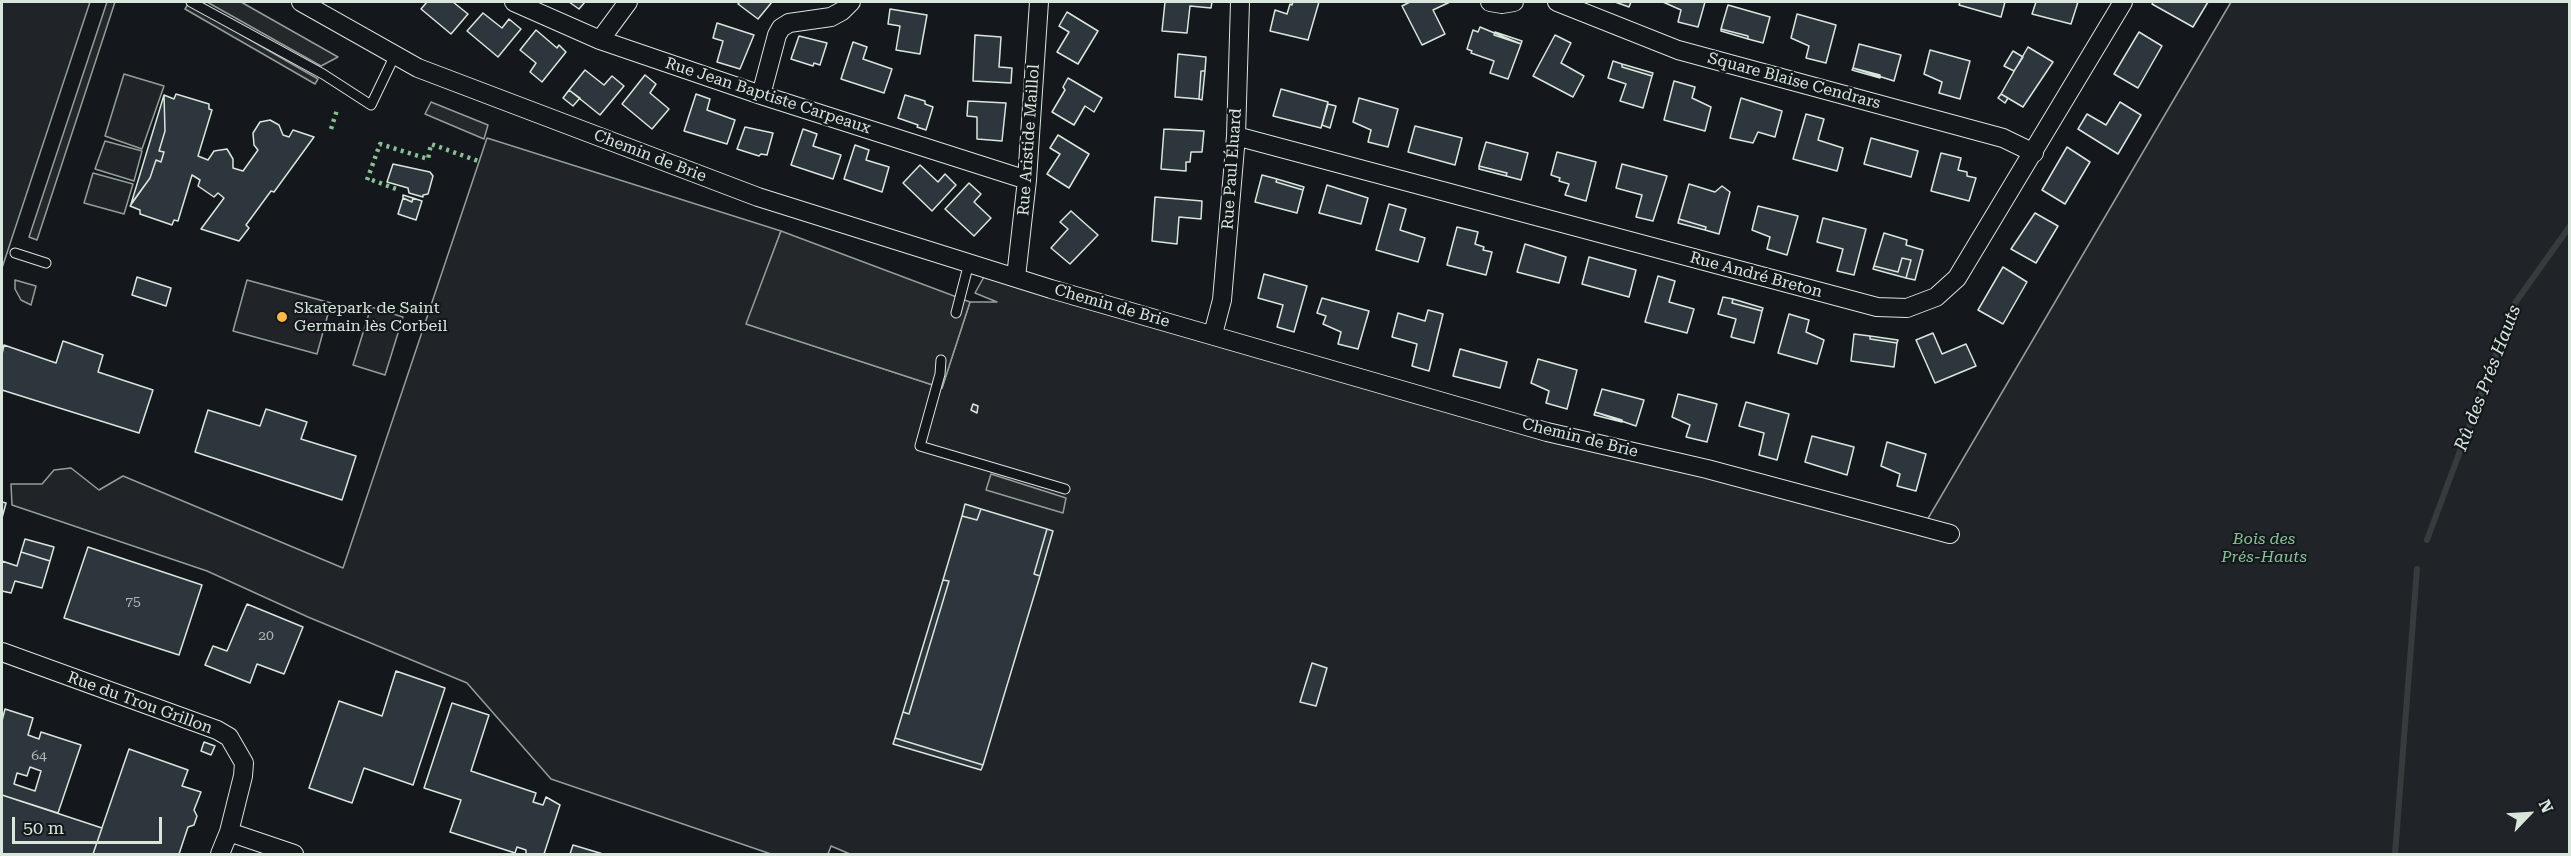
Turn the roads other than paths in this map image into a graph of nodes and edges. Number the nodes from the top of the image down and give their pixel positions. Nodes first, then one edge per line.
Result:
1 (191, 2) edge
2 (301, 2) edge
3 (514, 2) edge
4 (628, 2) edge
5 (851, 2) edge
6 (1039, 2) edge
7 (1240, 2) edge
8 (1490, 2) edge
9 (1514, 2) edge
10 (1557, 2) edge
11 (2123, 2) edge
12 (600, 40) junction
13 (395, 55) junction
14 (761, 95) junction
15 (1236, 136) junction
16 (2034, 153) junction
17 (1027, 180) junction
18 (15, 253) dead end
19 (46, 262) dead end
20 (969, 263) junction
21 (1016, 278) junction
22 (956, 312) dead end
23 (1213, 334) junction
24 (941, 360) dead end
25 (1065, 489) dead end
26 (1950, 534) dead end
27 (2, 652) edge
28 (229, 832) junction
29 (220, 855) edge
30 (294, 855) edge

1 - 13 lane
2 - 13 street, Chemin de Brie
3 - 12 street, Rue Jean Baptiste Carpeaux
4 - 12 street
5 - 14 street
6 - 17 street, Rue Aristide Maillol
7 - 15 street, Rue Paul Éluard
8 - 9 street
10 - 16 street, Square Blaise Cendrars
11 - 16 street, Rue André Breton
12 - 14 street, Rue Jean Baptiste Carpeaux
13 - 20 street, Chemin de Brie
14 - 17 street, Rue Jean Baptiste Carpeaux
15 - 16 street, Rue André Breton
15 - 23 street, Rue Paul Éluard
17 - 21 street, Rue Aristide Maillol
18 - 19 lane
20 - 21 street, Chemin de Brie
20 - 22 lane
21 - 23 street, Chemin de Brie
23 - 26 street, Chemin de Brie
24 - 25 lane
27 - 28 street, Rue du Trou Grillon
28 - 29 street, Rue du Trou Grillon
28 - 30 street

